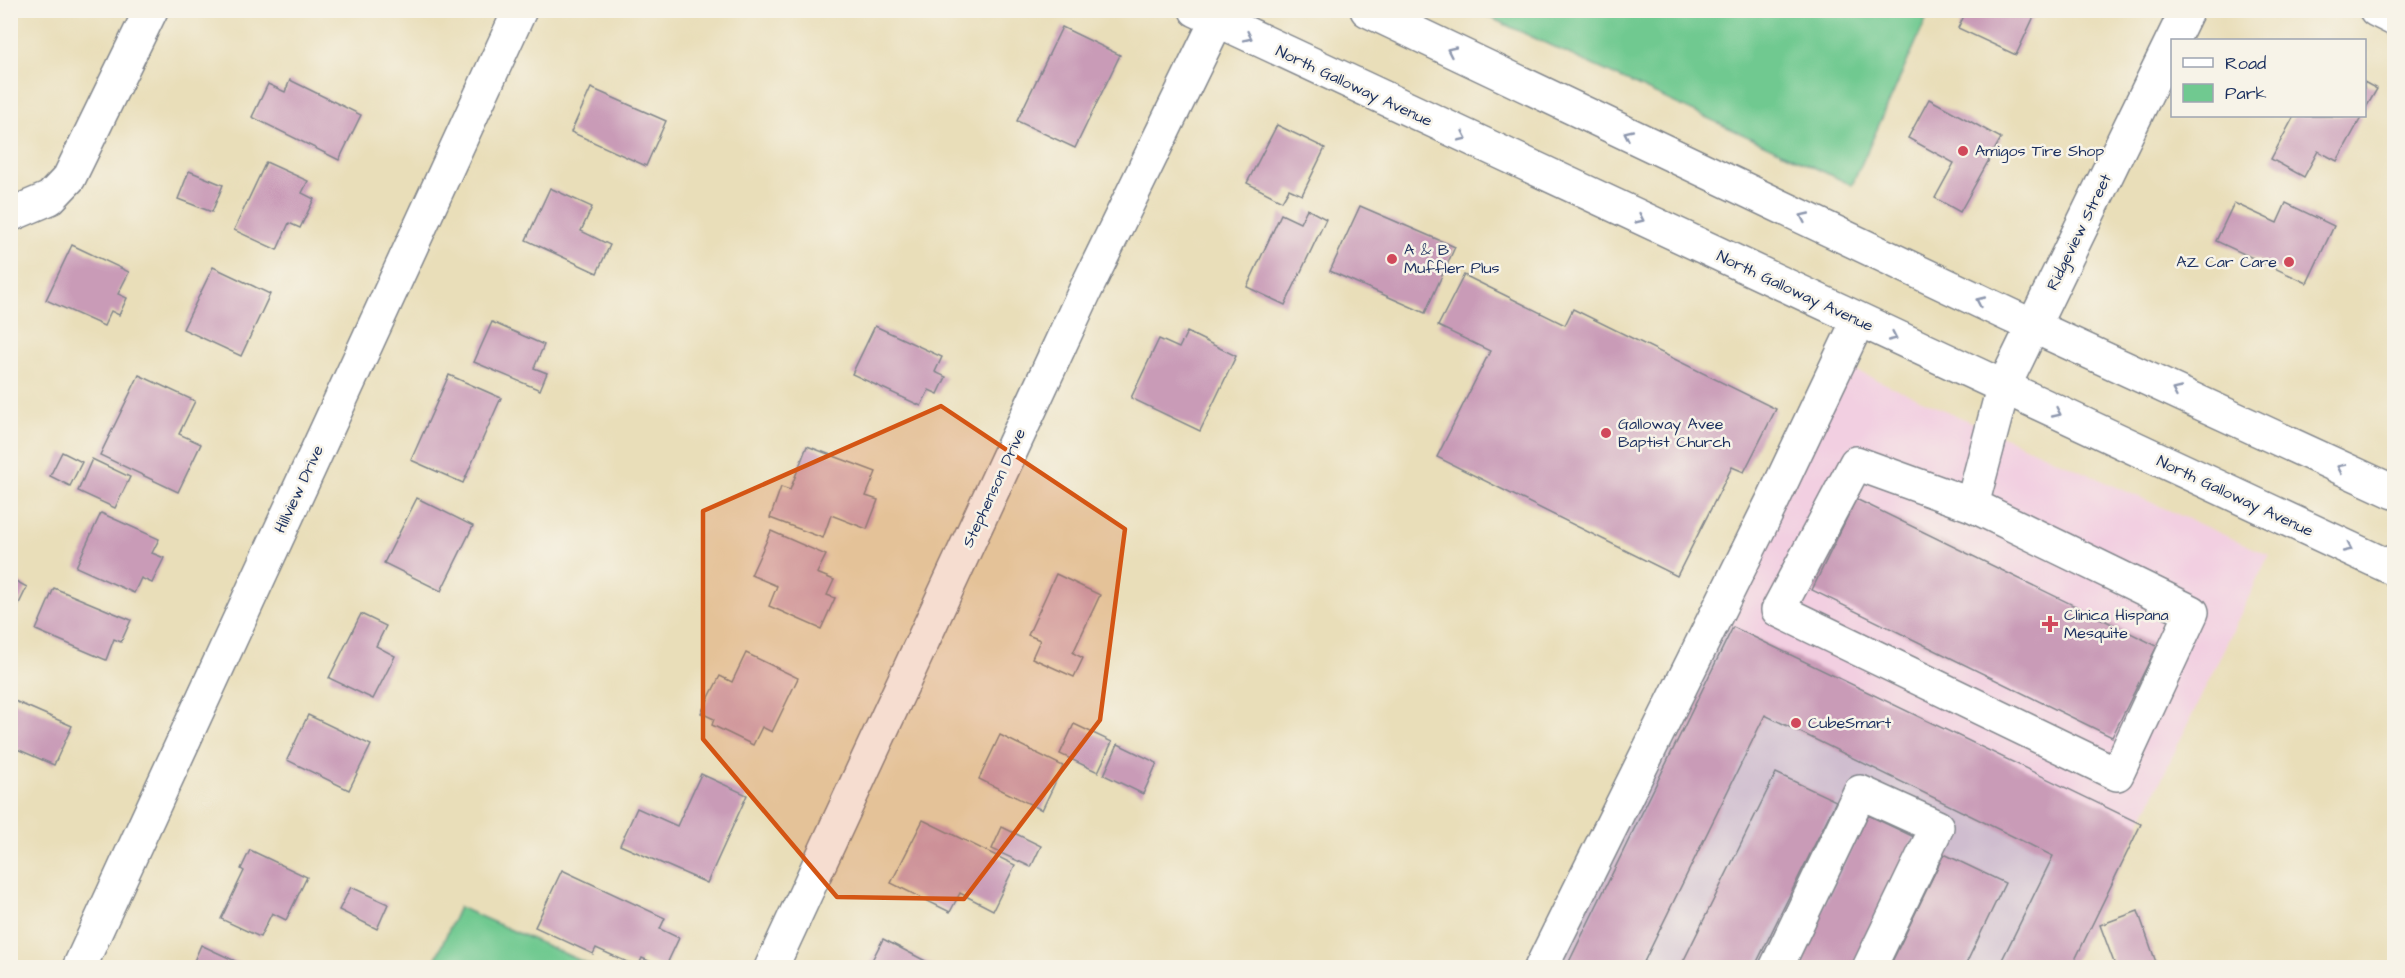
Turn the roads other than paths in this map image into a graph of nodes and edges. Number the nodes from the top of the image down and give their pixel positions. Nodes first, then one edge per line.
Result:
1 (151, 10) edge
2 (520, 10) edge
3 (1367, 10) edge
4 (2187, 10) edge
5 (2376, 10) edge
6 (1212, 14) edge
7 (2394, 19) edge
8 (2173, 39) edge
9 (2171, 43) edge
10 (10, 215) edge
11 (1858, 321) junction
12 (2033, 326) junction
13 (2003, 388) junction
14 (2394, 492) edge
15 (1972, 506) junction
16 (2394, 569) edge
17 (79, 968) edge
18 (771, 968) edge
19 (1541, 968) edge
20 (1776, 968) edge
21 (1869, 968) edge

1 - 10 street
2 - 17 street, Hillview Drive
12 -> 3 street
4 - 8 street, Ridgeview Street
5 - 7 street
6 -> 11 street, North Galloway Avenue
6 - 18 street, Stephenson Drive
9 - 12 street, Ridgeview Street
11 -> 13 street, North Galloway Avenue
11 - 19 street
12 - 13 street, Ridgeview Street
14 -> 12 street
13 - 15 street, Ridgeview Street
13 -> 16 street, North Galloway Avenue
15 - 15 street
20 - 21 street

